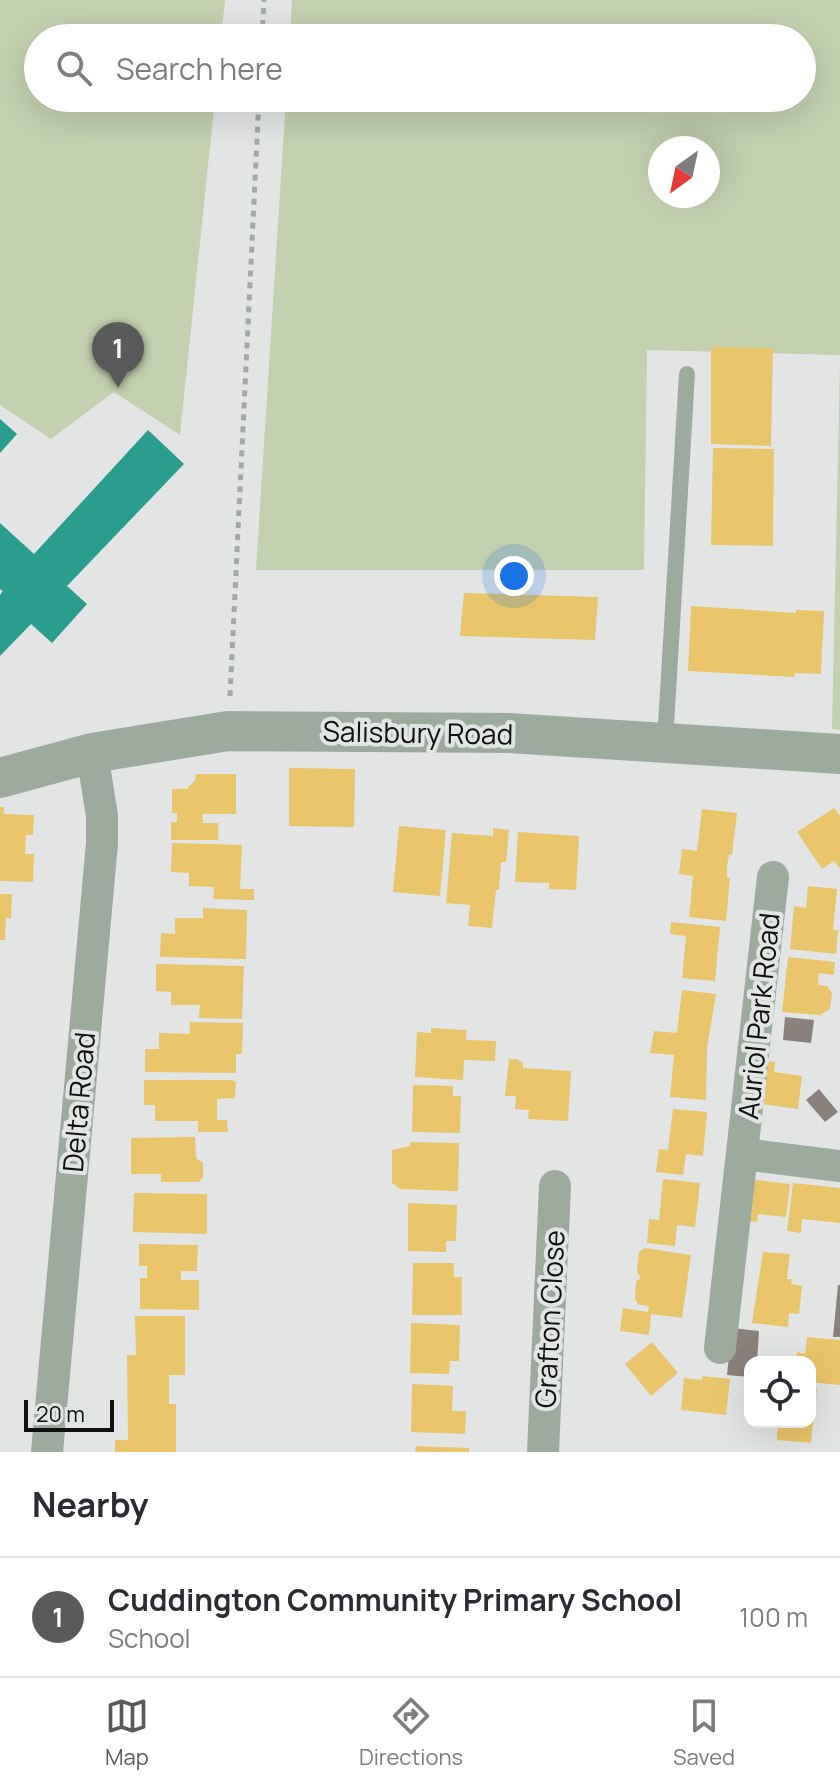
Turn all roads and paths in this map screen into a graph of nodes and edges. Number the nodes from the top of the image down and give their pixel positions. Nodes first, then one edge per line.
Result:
1 (264, 0) edge
2 (263, 24) edge
3 (258, 112) edge
4 (687, 374) dead end
5 (228, 731) junction
6 (665, 742) junction
7 (92, 753) junction
8 (840, 754) edge
9 (0, 778) edge
10 (773, 877) dead end
11 (743, 1154) junction
12 (840, 1166) edge
13 (555, 1186) dead end
14 (720, 1348) dead end
15 (47, 1452) edge
16 (543, 1452) edge

1 - 2 path
3 - 5 path
4 - 6 lane
5 - 6 street, Salisbury Road
5 - 7 street, Salisbury Road
6 - 8 street, Salisbury Road
7 - 9 street, Salisbury Road
7 - 15 street, Delta Road
10 - 11 street, Auriol Park Road
11 - 12 street, Auriol Park Road
11 - 14 street, Auriol Park Road
13 - 16 street, Grafton Close

